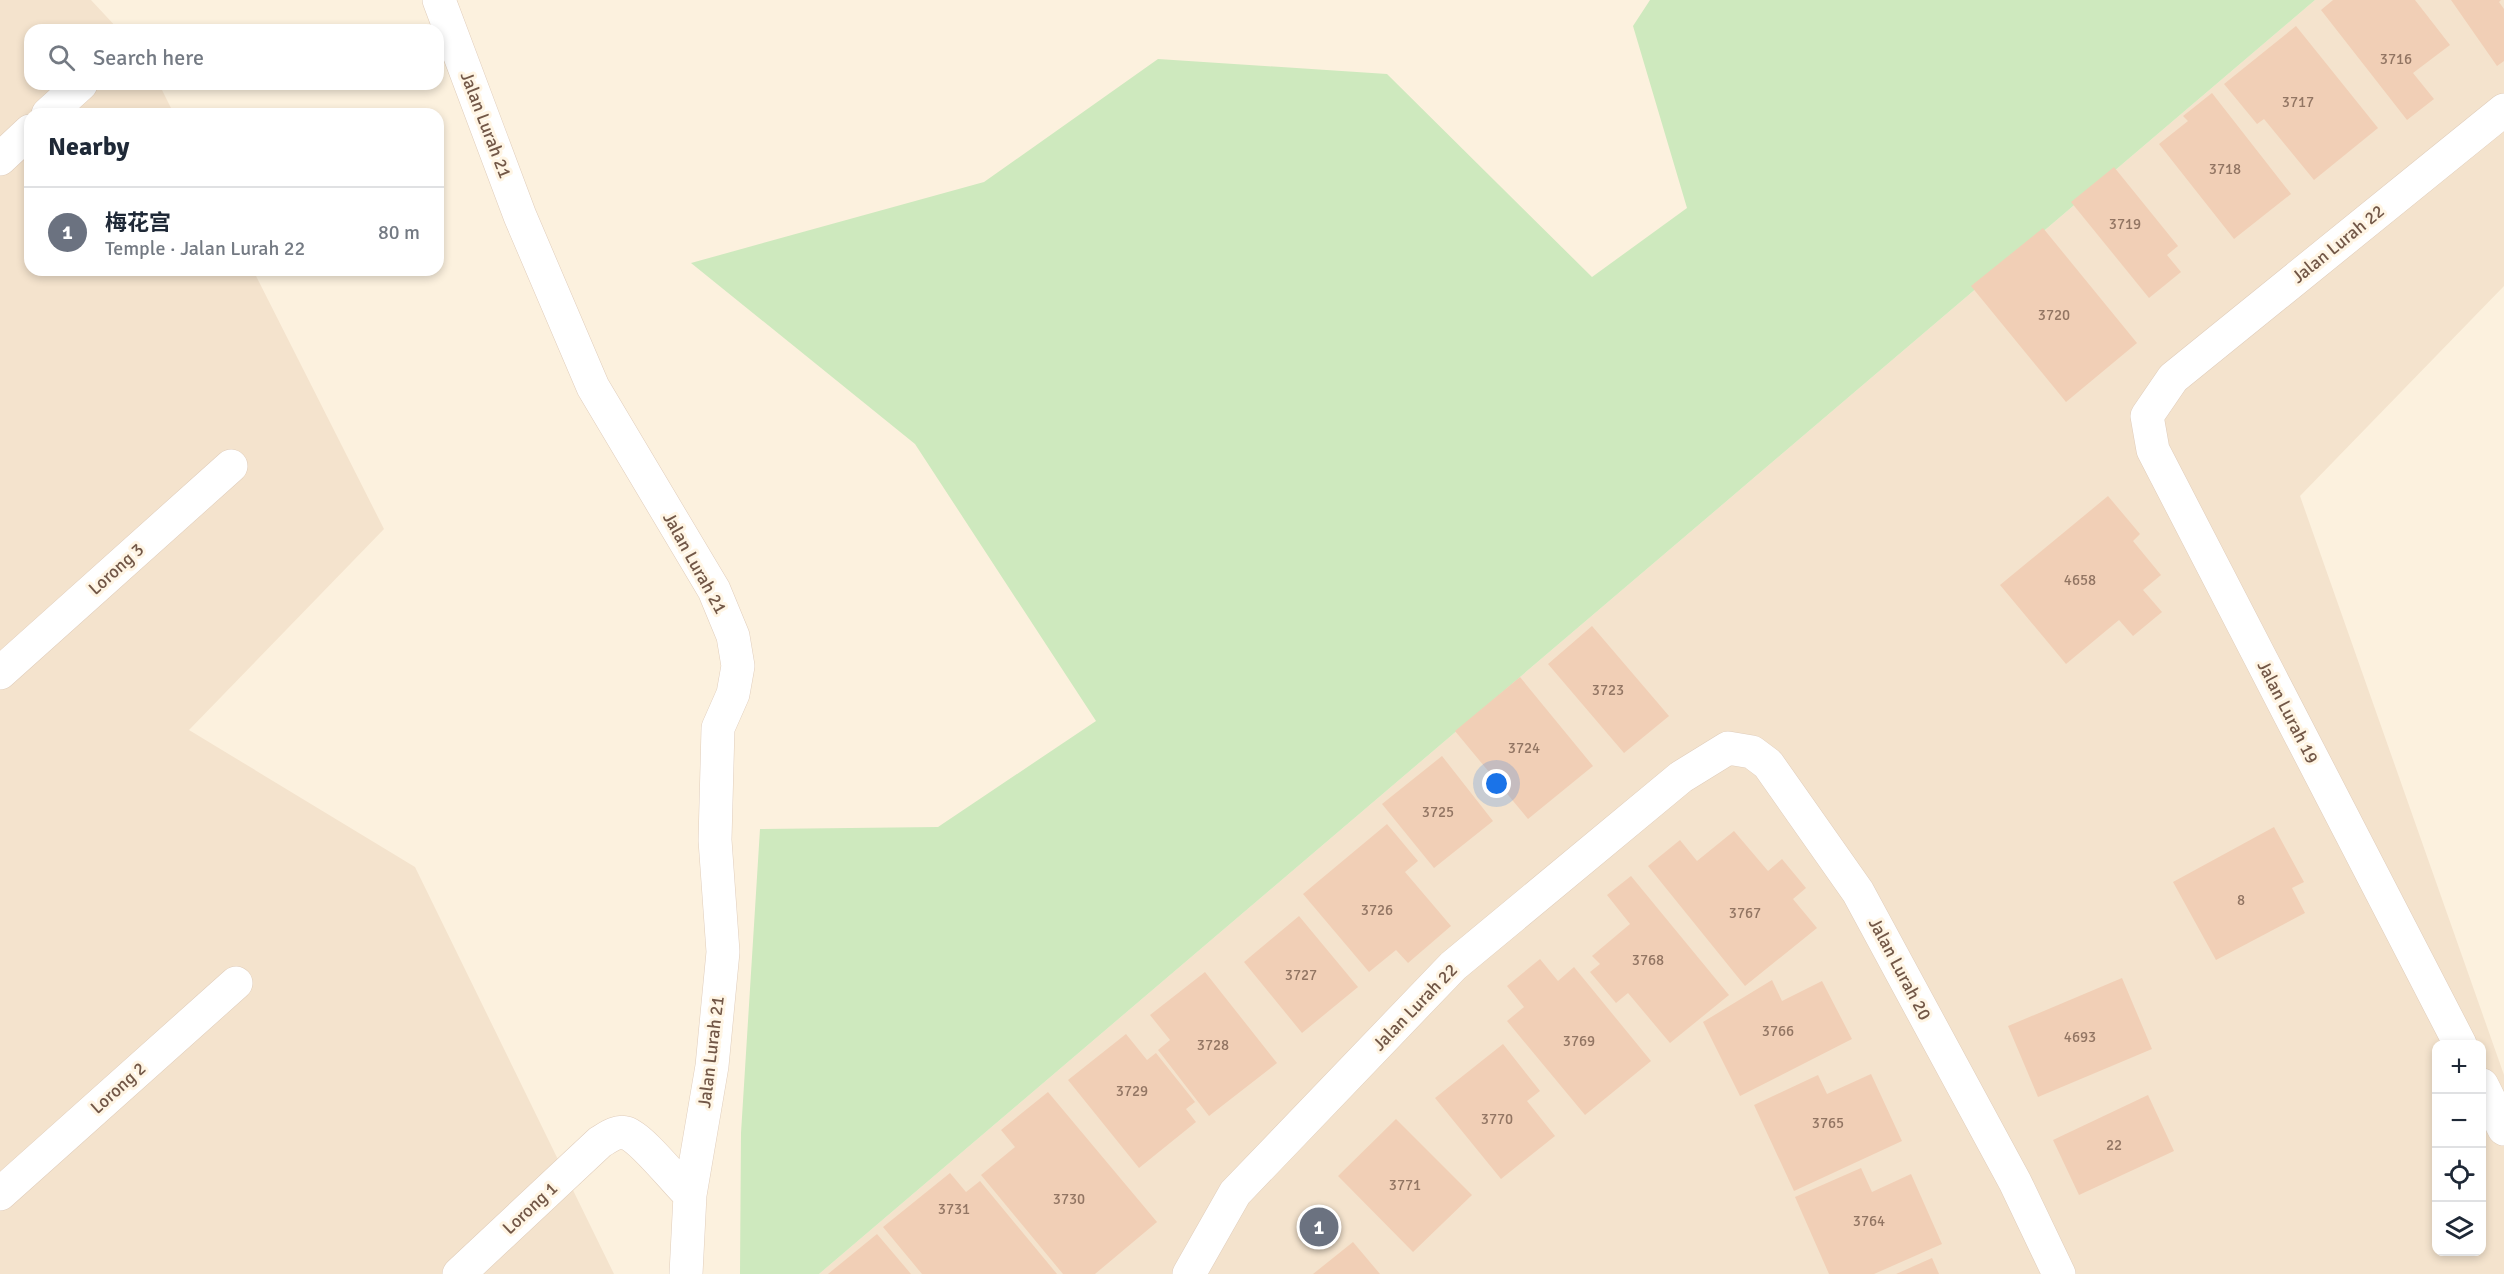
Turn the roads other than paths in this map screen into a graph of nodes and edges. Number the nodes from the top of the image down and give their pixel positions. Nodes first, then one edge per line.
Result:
1 (439, 0) edge
2 (74, 90) edge
3 (55, 108) edge
4 (2504, 111) edge
5 (24, 137) edge
6 (0, 159) edge
7 (2173, 378) joint
8 (231, 466) dead end
9 (0, 673) edge
10 (1681, 777) joint
11 (236, 983) dead end
12 (2458, 1040) edge
13 (2486, 1094) edge
14 (2504, 1129) edge
15 (0, 1194) edge
16 (690, 1195) junction
17 (459, 1274) edge
18 (686, 1274) edge
19 (1189, 1274) edge
20 (2059, 1274) edge

1 - 16 street, Jalan Lurah 21
2 - 3 street
4 - 7 street, Jalan Lurah 22
5 - 6 street
7 - 12 street, Jalan Lurah 19
8 - 9 street, Lorong 3
10 - 19 street, Jalan Lurah 22
10 - 20 street, Jalan Lurah 20
11 - 15 street, Lorong 2
13 - 14 street
16 - 17 street, Lorong 1
16 - 18 street, Jalan Lurah 21

